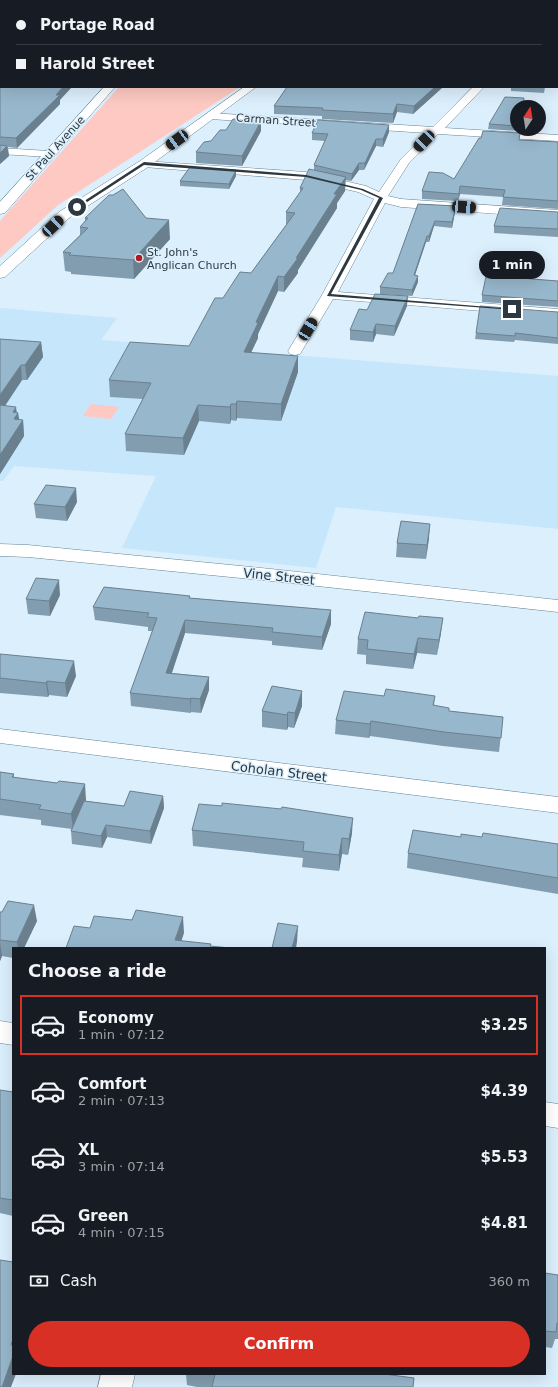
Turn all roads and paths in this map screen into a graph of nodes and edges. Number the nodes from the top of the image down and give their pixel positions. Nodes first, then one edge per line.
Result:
1 (109, 88) edge
2 (250, 88) edge
3 (478, 88) edge
4 (210, 116) junction
5 (434, 131) junction
6 (558, 138) edge
7 (0, 151) edge
8 (49, 154) junction
9 (144, 164) junction
10 (381, 198) junction
11 (0, 210) edge
12 (558, 214) edge
13 (0, 274) edge
14 (328, 295) junction
15 (558, 313) edge
16 (295, 351) dead end
17 (0, 550) edge
18 (558, 606) edge
19 (0, 736) edge
20 (558, 806) edge
21 (0, 1032) edge
22 (12, 1034) edge
23 (546, 1114) edge
24 (558, 1116) edge
25 (118, 1375) edge
26 (115, 1387) edge

1 - 8 street, St Paul Avenue
2 - 4 street
3 - 5 street
4 - 5 street, Carman Street
4 - 9 street
5 - 6 street, Carman Street
5 - 10 street
7 - 8 street
8 - 11 street, St Paul Avenue
9 - 10 street
9 - 13 street
10 - 12 street
10 - 14 street
14 - 15 street
14 - 16 street
17 - 18 street, Vine Street
19 - 20 street, Coholan Street
21 - 22 street
23 - 24 street
25 - 26 street

